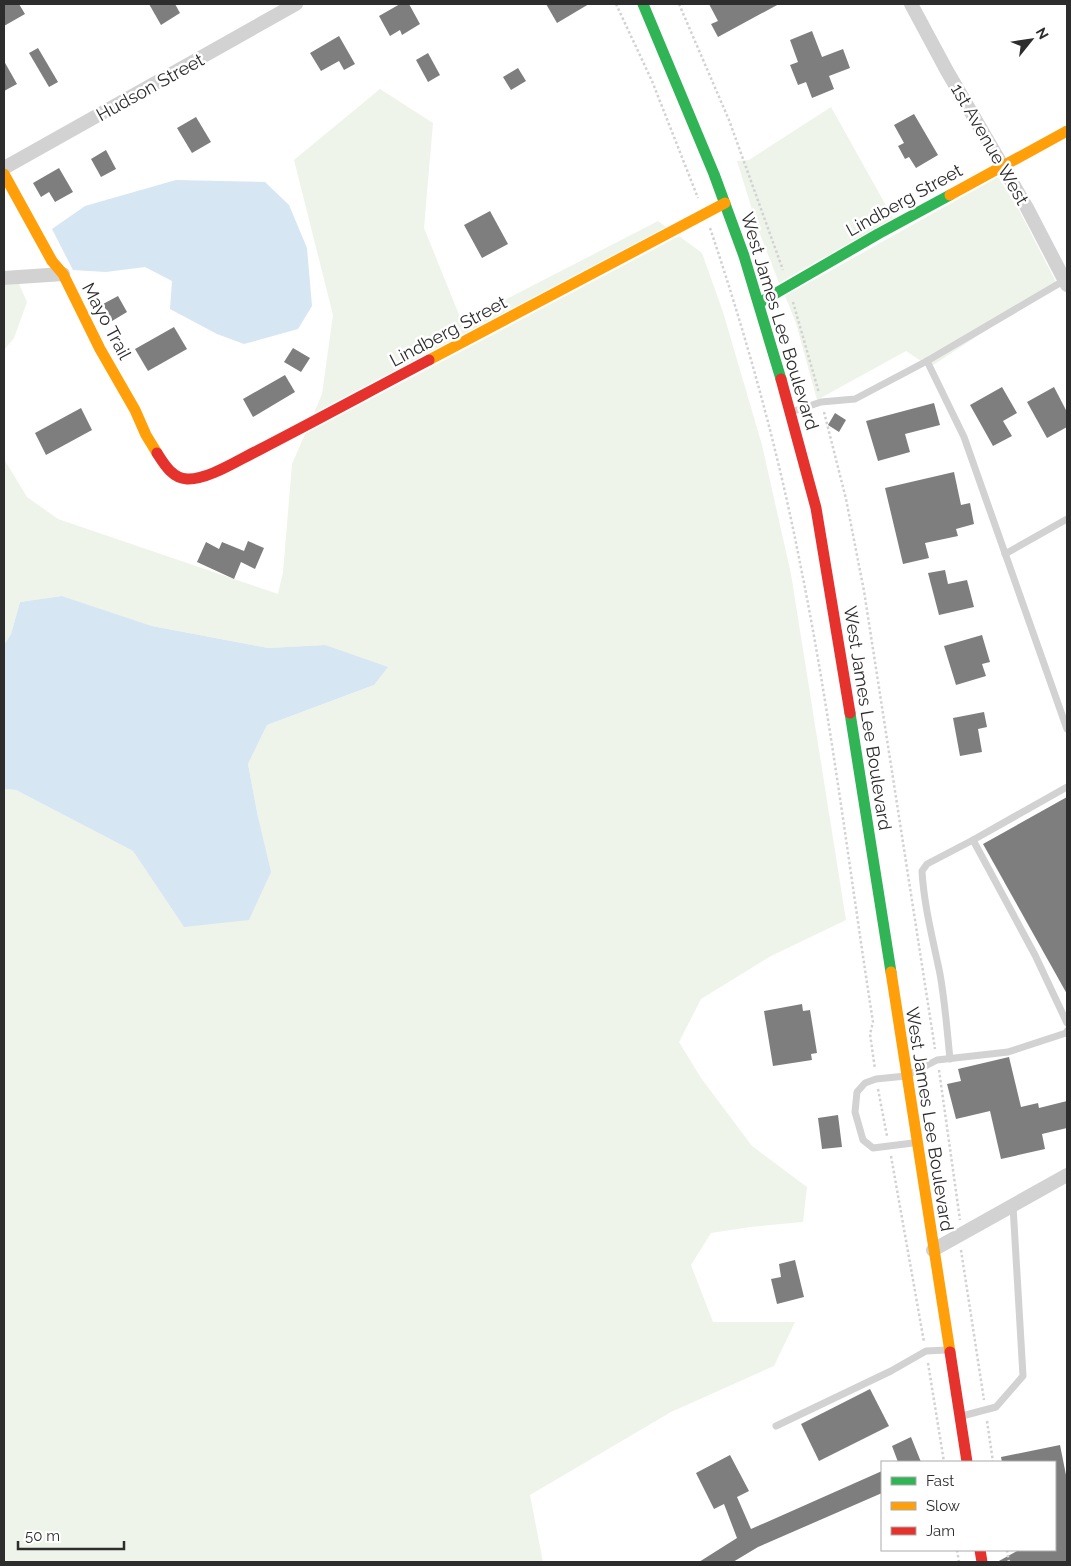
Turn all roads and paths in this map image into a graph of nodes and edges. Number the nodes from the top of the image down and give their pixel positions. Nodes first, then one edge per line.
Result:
1 (296, 4) edge
2 (616, 4) edge
3 (642, 4) edge
4 (679, 4) edge
5 (911, 4) edge
6 (1067, 131) edge
7 (1002, 167) junction
8 (4, 168) edge
9 (4, 174) edge
10 (725, 203) junction
11 (705, 214) junction
12 (63, 274) junction
13 (4, 278) edge
14 (1066, 283) edge
15 (788, 286) junction
16 (759, 303) junction
17 (927, 361) junction
18 (822, 402) junction
19 (791, 411) junction
20 (184, 479) joint
21 (1067, 518) edge
22 (1005, 554) junction
23 (1067, 729) edge
24 (1067, 788) edge
25 (973, 840) junction
26 (1067, 1023) edge
27 (1067, 1031) edge
28 (950, 1059) junction
29 (937, 1060) junction
30 (906, 1076) junction
31 (876, 1079) junction
32 (916, 1142) junction
33 (889, 1147) junction
34 (1067, 1175) edge
35 (1013, 1206) junction
36 (958, 1236) junction
37 (933, 1250) junction
38 (949, 1350) junction
39 (926, 1351) junction
40 (985, 1409) junction
41 (959, 1416) junction
42 (776, 1426) dead end
43 (944, 1461) edge
44 (966, 1461) edge
45 (993, 1461) edge

1 - 8 street, Hudson Street
2 - 11 path
3 - 10 main road, West James Lee Boulevard
4 - 15 path
5 - 7 street, 1st Avenue West
6 - 7 main road, Lindberg Street
7 - 14 street, 1st Avenue West
7 - 15 main road, Lindberg Street
9 - 12 main road, Mayo Trail
10 - 11 main road, Lindberg Street
10 - 16 main road, West James Lee Boulevard
11 - 20 main road, Lindberg Street
11 - 31 path
12 - 13 street
12 - 20 main road, Mayo Trail
14 - 17 lane
15 - 16 main road, Lindberg Street
15 - 18 path
16 - 19 main road, West James Lee Boulevard
17 - 18 lane
17 - 22 lane
18 - 19 lane
18 - 29 path
19 - 30 main road, West James Lee Boulevard
21 - 22 lane
22 - 23 lane
24 - 25 lane
25 - 26 lane
25 - 28 lane
27 - 28 lane
28 - 29 lane
29 - 30 lane
29 - 36 path
30 - 31 lane
30 - 32 main road, West James Lee Boulevard
31 - 33 path
31 - 33 lane
32 - 33 lane
32 - 37 main road, West James Lee Boulevard
33 - 39 path
34 - 35 street
35 - 36 street
35 - 40 lane
36 - 37 street
36 - 40 path
37 - 38 main road, West James Lee Boulevard
38 - 39 lane
38 - 41 main road, West James Lee Boulevard
39 - 42 lane
39 - 43 path
40 - 41 lane
40 - 45 path
41 - 44 main road, West James Lee Boulevard

